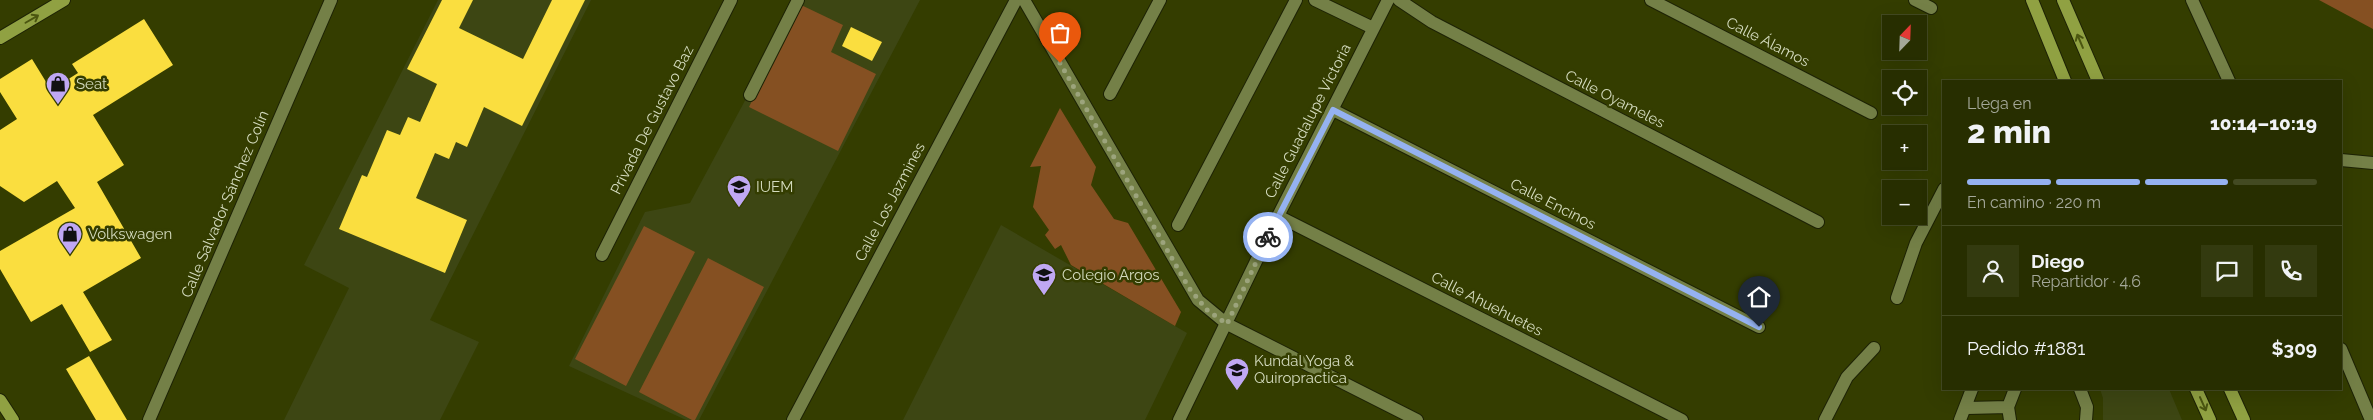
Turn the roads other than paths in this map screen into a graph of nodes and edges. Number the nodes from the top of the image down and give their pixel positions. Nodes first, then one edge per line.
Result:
1 (64, 0) edge
2 (331, 0) edge
3 (731, 0) edge
4 (798, 0) edge
5 (1016, 0) edge
6 (1024, 0) edge
7 (1160, 0) edge
8 (1296, 0) edge
9 (1316, 0) edge
10 (1388, 0) edge
11 (1399, 0) edge
12 (1651, 0) edge
13 (1915, 0) edge
14 (2032, 0) edge
15 (2063, 0) edge
16 (2192, 0) edge
17 (1931, 8) dead end
18 (1373, 28) junction
19 (0, 38) edge
20 (2065, 80) edge
21 (2098, 80) edge
22 (2229, 80) edge
23 (1110, 94) dead end
24 (750, 95) dead end
25 (1333, 110) junction
26 (1871, 113) dead end
27 (2342, 160) edge
28 (2373, 163) edge
29 (1942, 193) edge
30 (1278, 216) junction
31 (1818, 222) dead end
32 (1178, 225) dead end
33 (602, 255) dead end
34 (1896, 298) dead end
35 (1227, 324) junction
36 (1759, 327) dead end
37 (1874, 348) dead end
38 (2342, 350) edge
39 (1972, 390) edge
40 (2015, 390) edge
41 (2080, 390) edge
42 (2196, 390) edge
43 (2230, 390) edge
44 (0, 400) edge
45 (2008, 407) junction
46 (1967, 408) junction
47 (13, 420) edge
48 (149, 420) edge
49 (793, 420) edge
50 (1179, 420) edge
51 (1417, 420) edge
52 (1682, 420) edge
53 (1825, 420) edge
54 (1960, 420) edge
55 (2010, 420) edge
56 (2086, 420) edge
57 (2210, 420) edge
58 (2244, 420) edge
59 (2371, 420) edge

19 -> 1 main road
2 - 48 street, Calle Salvador Sánchez Colín
3 - 33 street, Privada De Gustavo Baz
4 - 24 street
5 - 49 street, Calle Los Jazmines
6 - 35 street
7 - 23 street
8 - 32 street
9 - 18 street
10 - 18 street, Calle Guadalupe Victoria
11 - 31 street, Calle Oyameles
12 - 26 street, Calle Álamos
13 - 17 street
14 - 20 main road
21 -> 15 main road
16 - 22 street
18 - 25 street, Calle Guadalupe Victoria
25 - 30 street, Calle Guadalupe Victoria
25 - 36 street, Calle Encinos
27 - 28 street
29 - 34 street
30 - 35 street, Calle Guadalupe Victoria
30 - 52 street, Calle Ahuehuetes
35 - 50 street, Calle Guadalupe Victoria
35 - 51 street
37 - 53 street
38 - 59 street
39 - 46 street
40 - 45 street
41 - 56 street
42 -> 57 main road
43 - 58 main road
44 - 47 main road
45 - 46 street
45 - 55 street
46 - 54 street

